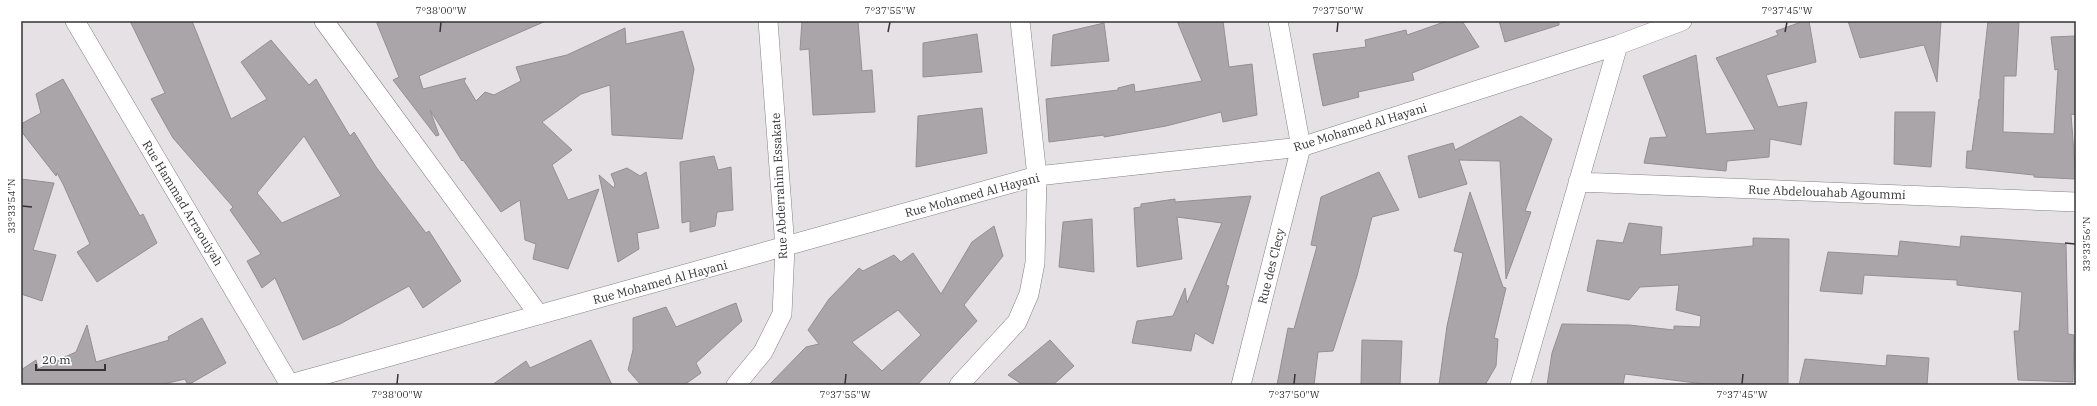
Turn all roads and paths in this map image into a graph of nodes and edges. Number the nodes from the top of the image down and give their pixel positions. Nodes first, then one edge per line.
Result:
1 (75, 21) edge
2 (324, 21) edge
3 (768, 21) edge
4 (1020, 21) edge
5 (1278, 21) edge
6 (1673, 23) edge
7 (1618, 45) junction
8 (1301, 147) junction
9 (1037, 176) junction
10 (1578, 182) junction
11 (2076, 202) edge
12 (784, 248) junction
13 (539, 315) junction
14 (289, 385) edge
15 (736, 385) edge
16 (959, 385) edge
17 (1241, 385) edge
18 (1520, 385) edge

1 - 14 street, Rue Hammad Arraouiyah
2 - 13 street
3 - 12 street, Rue Abderrahim Essakate
4 - 9 street
5 - 8 street
6 - 7 street, Rue Mohamed Al Hayani
7 - 8 street, Rue Mohamed Al Hayani
7 - 10 street
8 - 9 street, Rue Mohamed Al Hayani
8 - 17 street, Rue des Clecy
9 - 12 street, Rue Mohamed Al Hayani
9 - 16 street
10 - 11 street, Rue Abdelouahab Agoummi
10 - 18 street
12 - 13 street, Rue Mohamed Al Hayani
12 - 15 street, Rue Abderrahim Essakate
13 - 14 street, Rue Mohamed Al Hayani

